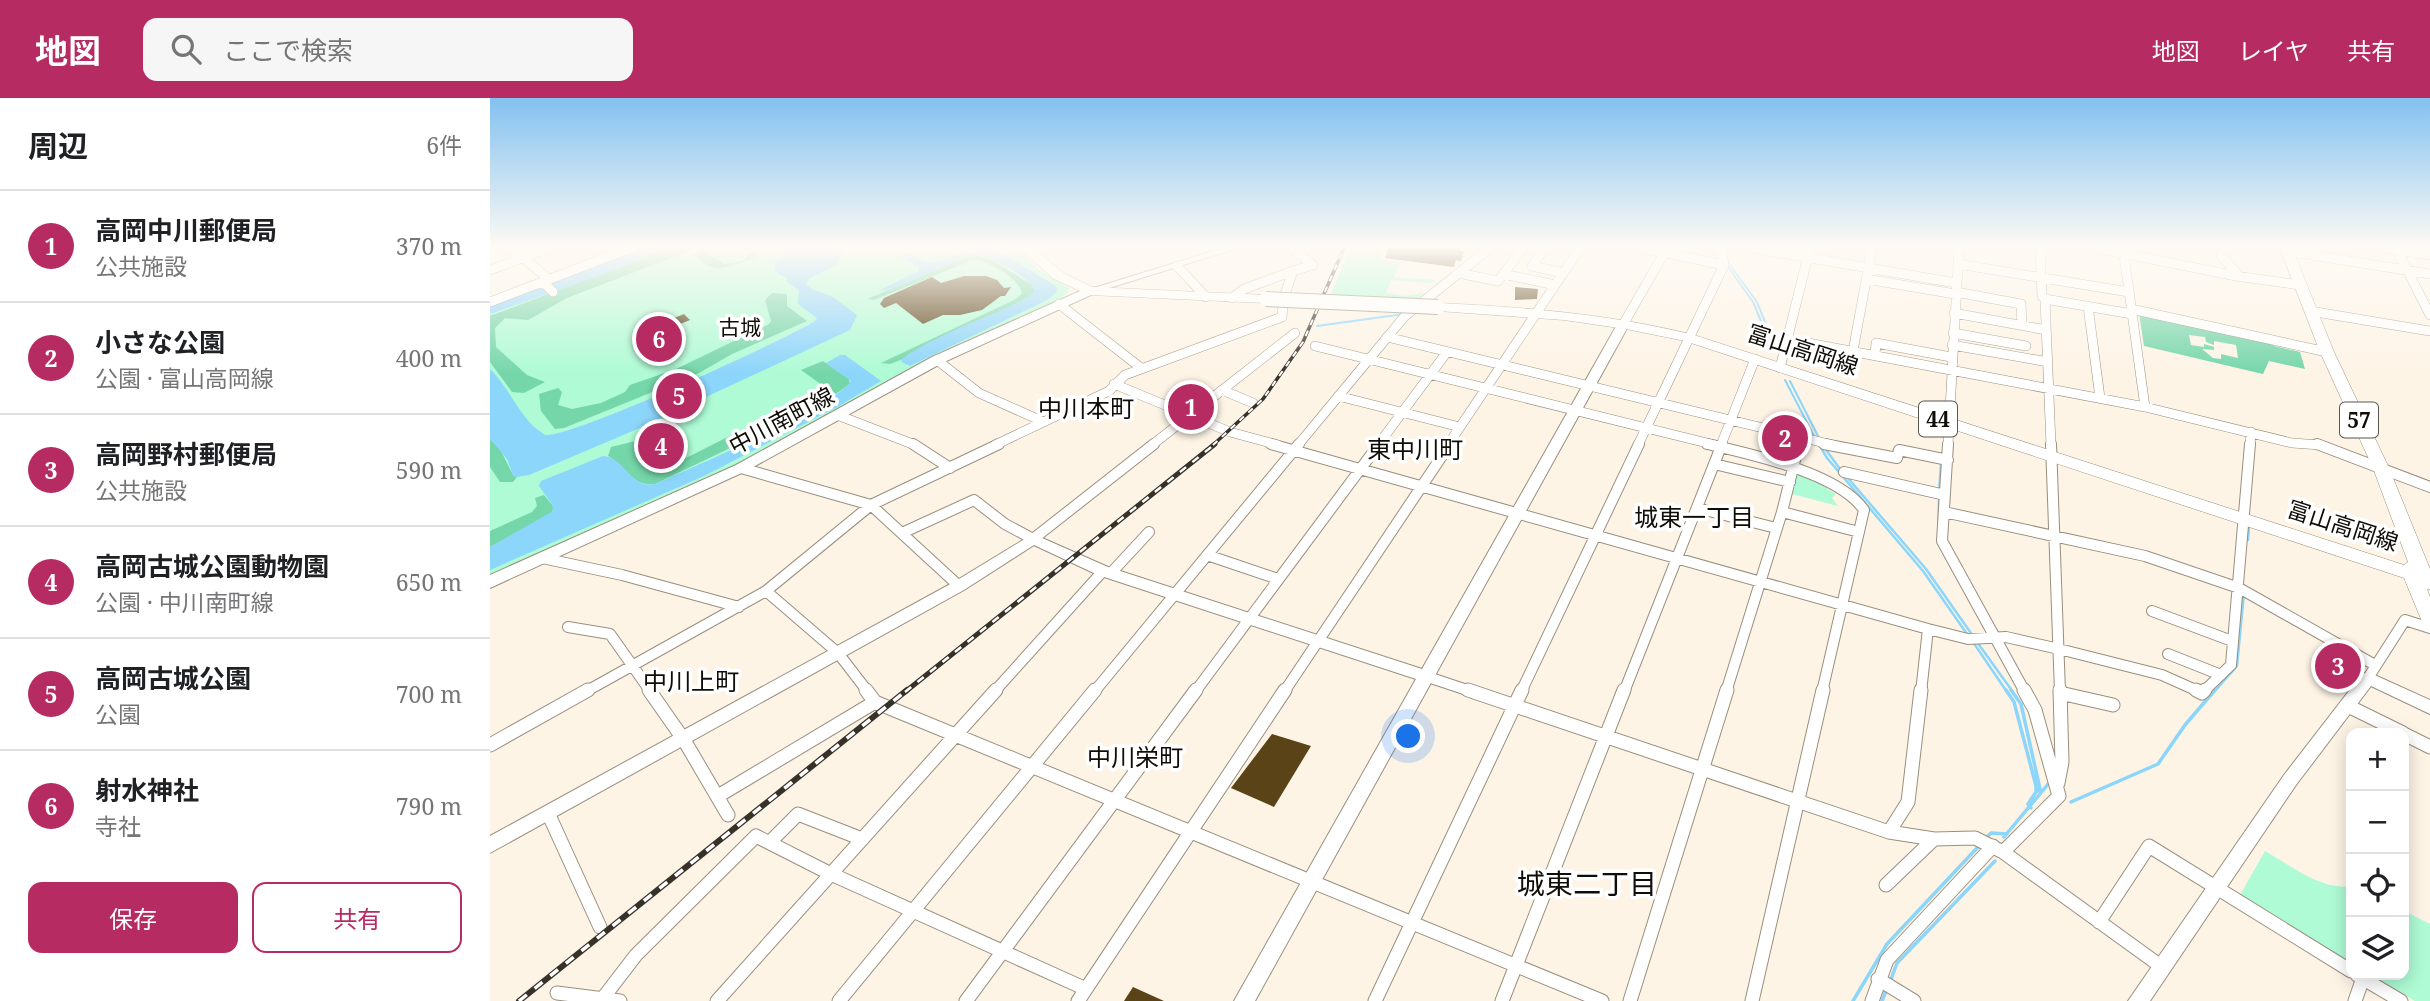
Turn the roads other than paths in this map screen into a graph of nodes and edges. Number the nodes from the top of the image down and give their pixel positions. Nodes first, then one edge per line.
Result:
1 (522, 290) edge
2 (1092, 290) edge
3 (1200, 290) edge
4 (1242, 290) edge
5 (1286, 290) edge
6 (1437, 290) edge
7 (1552, 290) edge
8 (1643, 290) edge
9 (1711, 290) edge
10 (1799, 290) edge
11 (1865, 290) edge
12 (1956, 290) joint
13 (2042, 290) edge
14 (2117, 290) edge
15 (2302, 290) edge
16 (2417, 290) edge
17 (1089, 291) junction
18 (2129, 292) joint
19 (1285, 294) dead end
20 (1206, 297) junction
21 (1232, 298) junction
22 (2045, 299) junction
23 (490, 302) edge
24 (1059, 304) junction
25 (1283, 306) dead end
26 (2088, 306) junction
27 (1538, 311) junction
28 (2132, 311) junction
29 (2311, 311) junction
30 (1954, 313) junction
31 (2430, 315) edge
32 (1624, 323) junction
33 (2022, 325) junction
34 (2046, 330) junction
35 (2430, 331) edge
36 (1295, 332) dead end
37 (1953, 333) junction
38 (1387, 337) junction
39 (1689, 338) junction
40 (1787, 339) junction
41 (1952, 345) junction
42 (1315, 346) dead end
43 (2026, 346) dead end
44 (1853, 351) junction
45 (1447, 352) junction
46 (2327, 352) junction
47 (1875, 355) junction
48 (1951, 357) junction
49 (1755, 359) junction
50 (937, 360) junction
51 (1368, 360) junction
52 (2048, 362) junction
53 (1502, 366) junction
54 (1141, 368) junction
55 (1780, 368) junction
56 (1950, 370) junction
57 (1428, 375) junction
58 (1114, 384) junction
59 (1587, 386) junction
60 (1487, 389) junction
61 (2049, 389) junction
62 (1222, 390) junction
63 (1338, 396) junction
64 (2100, 398) junction
65 (1253, 403) dead end
66 (1658, 404) junction
67 (2145, 407) junction
68 (1573, 411) junction
69 (1401, 412) junction
70 (1189, 415) junction
71 (840, 416) junction
72 (1731, 421) junction
73 (1044, 422) junction
74 (1947, 422) junction
75 (1460, 427) junction
76 (1647, 428) junction
77 (2251, 432) junction
78 (1800, 439) junction
79 (1721, 447) junction
80 (1293, 450) junction
81 (2051, 456) junction
82 (1944, 459) junction
83 (1714, 464) junction
84 (1794, 467) junction
85 (741, 468) junction
86 (950, 468) junction
87 (2381, 468) junction
88 (1360, 469) junction
89 (1844, 472) dead end
90 (1790, 482) junction
91 (2428, 484) edge
92 (1421, 486) junction
93 (1945, 495) junction
94 (871, 505) junction
95 (1697, 508) junction
96 (1516, 512) junction
97 (1782, 512) junction
98 (1944, 512) junction
99 (2244, 518) junction
100 (1776, 528) junction
101 (1149, 532) dead end
102 (1859, 532) junction
103 (902, 533) junction
104 (1594, 536) junction
105 (2053, 536) junction
106 (1033, 538) junction
107 (1207, 555) junction
108 (542, 558) junction
109 (1677, 558) junction
110 (1107, 572) junction
111 (2422, 575) edge
112 (1278, 579) junction
113 (490, 582) edge
114 (1759, 582) junction
115 (959, 586) junction
116 (2243, 590) junction
117 (766, 591) junction
118 (1175, 594) junction
119 (1842, 605) junction
120 (739, 607) junction
121 (2152, 611) dead end
122 (1249, 617) junction
123 (2430, 620) edge
124 (568, 627) dead end
125 (2430, 628) edge
126 (1928, 629) junction
127 (1984, 638) junction
128 (1319, 641) junction
129 (2232, 641) junction
130 (2059, 649) junction
131 (838, 653) junction
132 (2168, 654) dead end
133 (633, 664) junction
134 (2372, 672) junction
135 (2221, 675) junction
136 (1425, 676) junction
137 (2060, 692) junction
138 (875, 702) junction
139 (2113, 705) dead end
140 (2348, 706) junction
141 (1515, 707) junction
142 (2430, 707) edge
143 (2391, 728) edge
144 (955, 735) junction
145 (2409, 737) edge
146 (1606, 738) junction
147 (684, 740) junction
148 (490, 745) edge
149 (2430, 747) edge
150 (1033, 767) junction
151 (1703, 770) junction
152 (2058, 786) junction
153 (718, 796) junction
154 (1116, 800) junction
155 (1795, 802) junction
156 (548, 813) junction
157 (728, 816) dead end
158 (1191, 831) junction
159 (1889, 832) junction
160 (862, 839) junction
161 (1934, 839) junction
162 (770, 842) junction
163 (490, 845) edge
164 (1998, 849) junction
165 (831, 874) junction
166 (1312, 881) junction
167 (1886, 885) dead end
168 (2215, 889) junction
169 (913, 912) junction
170 (1414, 922) junction
171 (2099, 922) junction
172 (600, 926) dead end
173 (1003, 952) junction
174 (1517, 965) junction
175 (2162, 967) junction
176 (2346, 968) edge
177 (2357, 980) edge
178 (2365, 980) edge
179 (1886, 984) junction
180 (557, 993) dead end
181 (1082, 995) edge
182 (603, 998) junction
183 (620, 1001) edge
184 (717, 1001) edge
185 (839, 1001) edge
186 (966, 1001) edge
187 (1244, 1001) edge
188 (1375, 1001) edge
189 (1502, 1001) edge
190 (1602, 1001) edge
191 (1630, 1001) edge
192 (1752, 1001) edge
193 (1872, 1001) edge
194 (1914, 1001) edge
195 (2138, 1001) edge
196 (2356, 1001) edge
197 (2400, 1001) edge

1 - 23 street
2 - 17 street
3 - 20 street
4 - 21 street
5 - 19 street
6 - 38 street
7 - 27 street
8 - 32 street
9 - 39 street
10 - 40 street
11 - 44 street
12 - 30 street
12 - 33 street
13 - 22 street
14 - 18 street
15 - 29 main road, 57
16 - 31 street
17 - 20 main road, 富山高岡線 / 44
17 - 24 main road, 中川南町線
18 - 28 street
20 - 21 main road, 富山高岡線 / 44
21 - 27 main road, 富山高岡線 / 44, bridge
22 - 26 street
22 - 34 street
24 - 50 main road, 中川南町線
24 - 54 street
25 - 54 street
26 - 28 street
26 - 64 street
27 - 32 main road, 富山高岡線 / 44
27 - 53 street
28 - 46 street
28 - 67 street
29 - 35 street
29 - 46 main road, 57
30 - 33 street
30 - 37 street
32 - 39 main road, 富山高岡線 / 44
32 - 59 street
33 - 34 street
34 - 52 street
36 - 62 street
37 - 41 street
37 - 43 street
38 - 45 street
38 - 51 street
39 - 49 main road, 富山高岡線 / 44
39 - 66 street
40 - 44 street
40 - 55 street
41 - 48 street
41 - 52 street
42 - 51 street
44 - 47 street
45 - 53 street
45 - 57 street
46 - 87 main road, 57
47 - 48 street
47 - 56 street
48 - 56 street
49 - 55 main road, 富山高岡線 / 44
49 - 72 street
50 - 71 main road, 中川南町線
50 - 73 street
51 - 57 street
51 - 63 street
52 - 61 street
53 - 59 street
53 - 60 street
54 - 58 street
55 - 74 main road, 富山高岡線 / 44
56 - 61 street
56 - 74 street
57 - 60 street
57 - 69 street
58 - 70 street
58 - 73 street
59 - 66 street
59 - 68 street
60 - 68 street
60 - 75 street
61 - 64 street
61 - 81 street
62 - 65 street
62 - 70 street
63 - 69 street
63 - 80 street
64 - 67 street
66 - 72 street
66 - 76 street
67 - 77 street
68 - 76 street
68 - 96 street
69 - 75 street
69 - 88 street
70 - 80 street
70 - 106 street
71 - 85 main road, 中川南町線
71 - 86 street
72 - 78 street
72 - 79 street
73 - 86 street
74 - 81 main road, 富山高岡線 / 44
74 - 82 street
75 - 92 street
76 - 79 street
76 - 104 street
77 - 87 street
77 - 99 street
78 - 82 street
78 - 84 street
79 - 83 street
79 - 84 street
80 - 88 street
80 - 107 street
81 - 99 main road, 富山高岡線 / 44
81 - 105 street
82 - 93 street
83 - 90 street
83 - 95 street
84 - 90 street
84 - 102 street
85 - 94 street
85 - 108 main road, 中川南町線
86 - 94 street
87 - 91 street
87 - 111 main road, 57
88 - 92 street
88 - 112 street
89 - 93 street
90 - 97 street
92 - 96 street
92 - 128 street
93 - 98 street
94 - 103 street
94 - 117 street
95 - 100 street
95 - 109 street
96 - 104 street
96 - 136 street
97 - 100 street
97 - 102 street
98 - 105 street
98 - 127 street
99 - 111 main road, 富山高岡線 / 44
99 - 116 street
100 - 114 street
101 - 110 street
102 - 119 street
103 - 106 street
103 - 115 street
104 - 109 street
104 - 141 street
105 - 116 street
105 - 130 street
106 - 110 street
106 - 115 street
107 - 112 street
107 - 118 street
108 - 113 main road, 中川南町線
108 - 120 street
109 - 114 street
109 - 146 street
110 - 118 street
110 - 144 street
111 - 123 main road, 57
112 - 122 street
114 - 119 street
114 - 151 street
115 - 131 street
116 - 129 street
116 - 134 street
117 - 120 street
117 - 131 street
118 - 122 street
118 - 150 street
119 - 126 street
119 - 155 street
120 - 133 street
121 - 129 street
122 - 128 street
122 - 154 street
124 - 133 street
125 - 134 street
126 - 127 street
126 - 159 street
127 - 130 street
127 - 152 street
128 - 136 street
128 - 158 street
129 - 135 street
130 - 135 street
130 - 137 street
131 - 138 street
131 - 147 street
132 - 135 street
133 - 147 street
133 - 148 street
134 - 140 street
134 - 142 street
136 - 141 street
136 - 166 street
137 - 139 street
137 - 152 street
138 - 144 street
138 - 153 street
140 - 143 street
140 - 168 street
141 - 146 street
141 - 170 street
144 - 150 street
144 - 160 street
145 - 149 street
146 - 151 street
146 - 174 street
147 - 153 street
147 - 156 street
150 - 154 street
150 - 169 street
151 - 155 street
151 - 191 street
152 - 164 street
153 - 157 street
154 - 158 street
154 - 173 street
155 - 159 street
155 - 192 street
156 - 163 street
156 - 172 street
158 - 166 street
158 - 181 street
159 - 161 street
160 - 162 street
160 - 165 street
161 - 164 street
161 - 167 street
162 - 165 street
162 - 182 street
164 - 171 street
164 - 179 street
165 - 169 street
165 - 184 street
166 - 170 street
166 - 187 street
168 - 171 street
168 - 175 street
168 - 176 street
169 - 173 street
169 - 185 street
170 - 174 street
170 - 188 street
171 - 175 street
173 - 181 street
173 - 186 street
174 - 189 street
174 - 190 street
175 - 195 street
177 - 196 street
178 - 197 street
179 - 193 street
179 - 194 street
180 - 182 street
182 - 183 street

